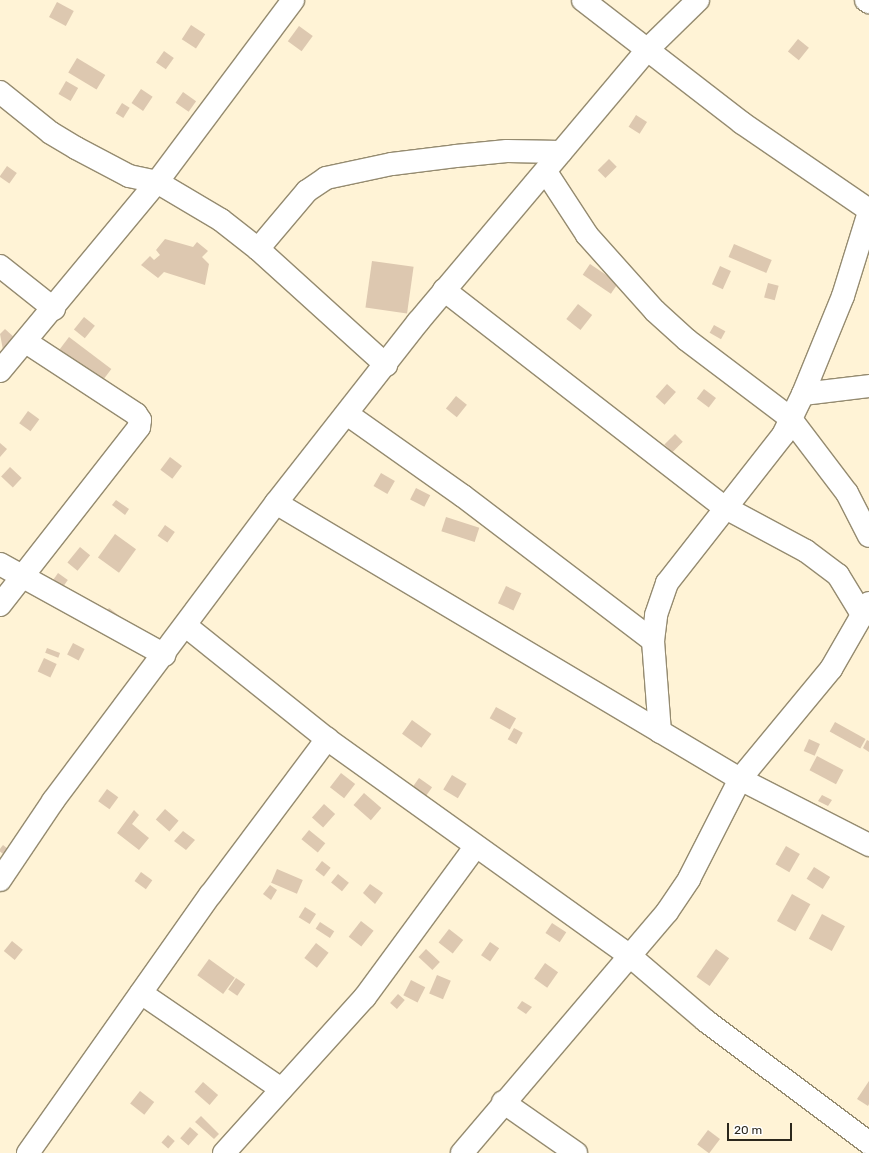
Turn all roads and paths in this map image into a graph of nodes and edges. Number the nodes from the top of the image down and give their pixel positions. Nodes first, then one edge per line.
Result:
1 (293, 0) edge
2 (582, 0) edge
3 (698, 0) edge
4 (866, 0) edge
5 (869, 2) edge
6 (648, 49) junction
7 (0, 92) edge
8 (561, 152) junction
9 (546, 172) junction
10 (157, 182) junction
11 (869, 211) edge
12 (258, 249) junction
13 (0, 266) edge
14 (444, 290) junction
15 (54, 309) junction
16 (26, 342) junction
17 (386, 365) junction
18 (0, 371) edge
19 (869, 386) edge
20 (803, 394) junction
21 (347, 414) junction
22 (790, 418) junction
23 (276, 503) junction
24 (724, 506) junction
25 (869, 536) edge
26 (0, 564) edge
27 (22, 577) junction
28 (0, 605) edge
29 (866, 610) edge
30 (186, 626) junction
31 (652, 641) junction
32 (165, 655) junction
33 (660, 732) junction
34 (327, 739) junction
35 (740, 779) junction
36 (869, 845) edge
37 (475, 846) junction
38 (0, 880) edge
39 (630, 956) junction
40 (141, 993) junction
41 (281, 1089) junction
42 (503, 1102) junction
43 (869, 1143) edge
44 (28, 1153) edge
45 (224, 1153) edge
46 (462, 1153) edge
47 (576, 1153) edge

1 - 10 street
2 - 6 street
3 - 6 street
4 - 5 street
6 - 8 street
6 - 11 street
7 - 10 street
8 - 9 street
8 - 12 street
9 - 14 street
9 - 22 street
10 - 12 street
10 - 15 street
11 - 20 street
12 - 17 street
13 - 15 street
14 - 17 street
14 - 24 street
15 - 16 street
16 - 18 street
16 - 27 street
17 - 21 street
19 - 20 street
20 - 22 street
21 - 23 street
21 - 31 street
22 - 24 street
22 - 25 street
23 - 30 street
23 - 33 street
24 - 29 street
24 - 31 street
26 - 27 street
27 - 28 street
27 - 32 street
29 - 35 street
30 - 32 street
30 - 34 street
31 - 33 street
32 - 38 street
33 - 35 street
34 - 37 street
34 - 40 street
35 - 36 street
35 - 39 street
37 - 39 street
37 - 41 street
39 - 42 street
39 - 43 street
40 - 41 street
40 - 44 street
41 - 45 street
42 - 46 street
42 - 47 street

